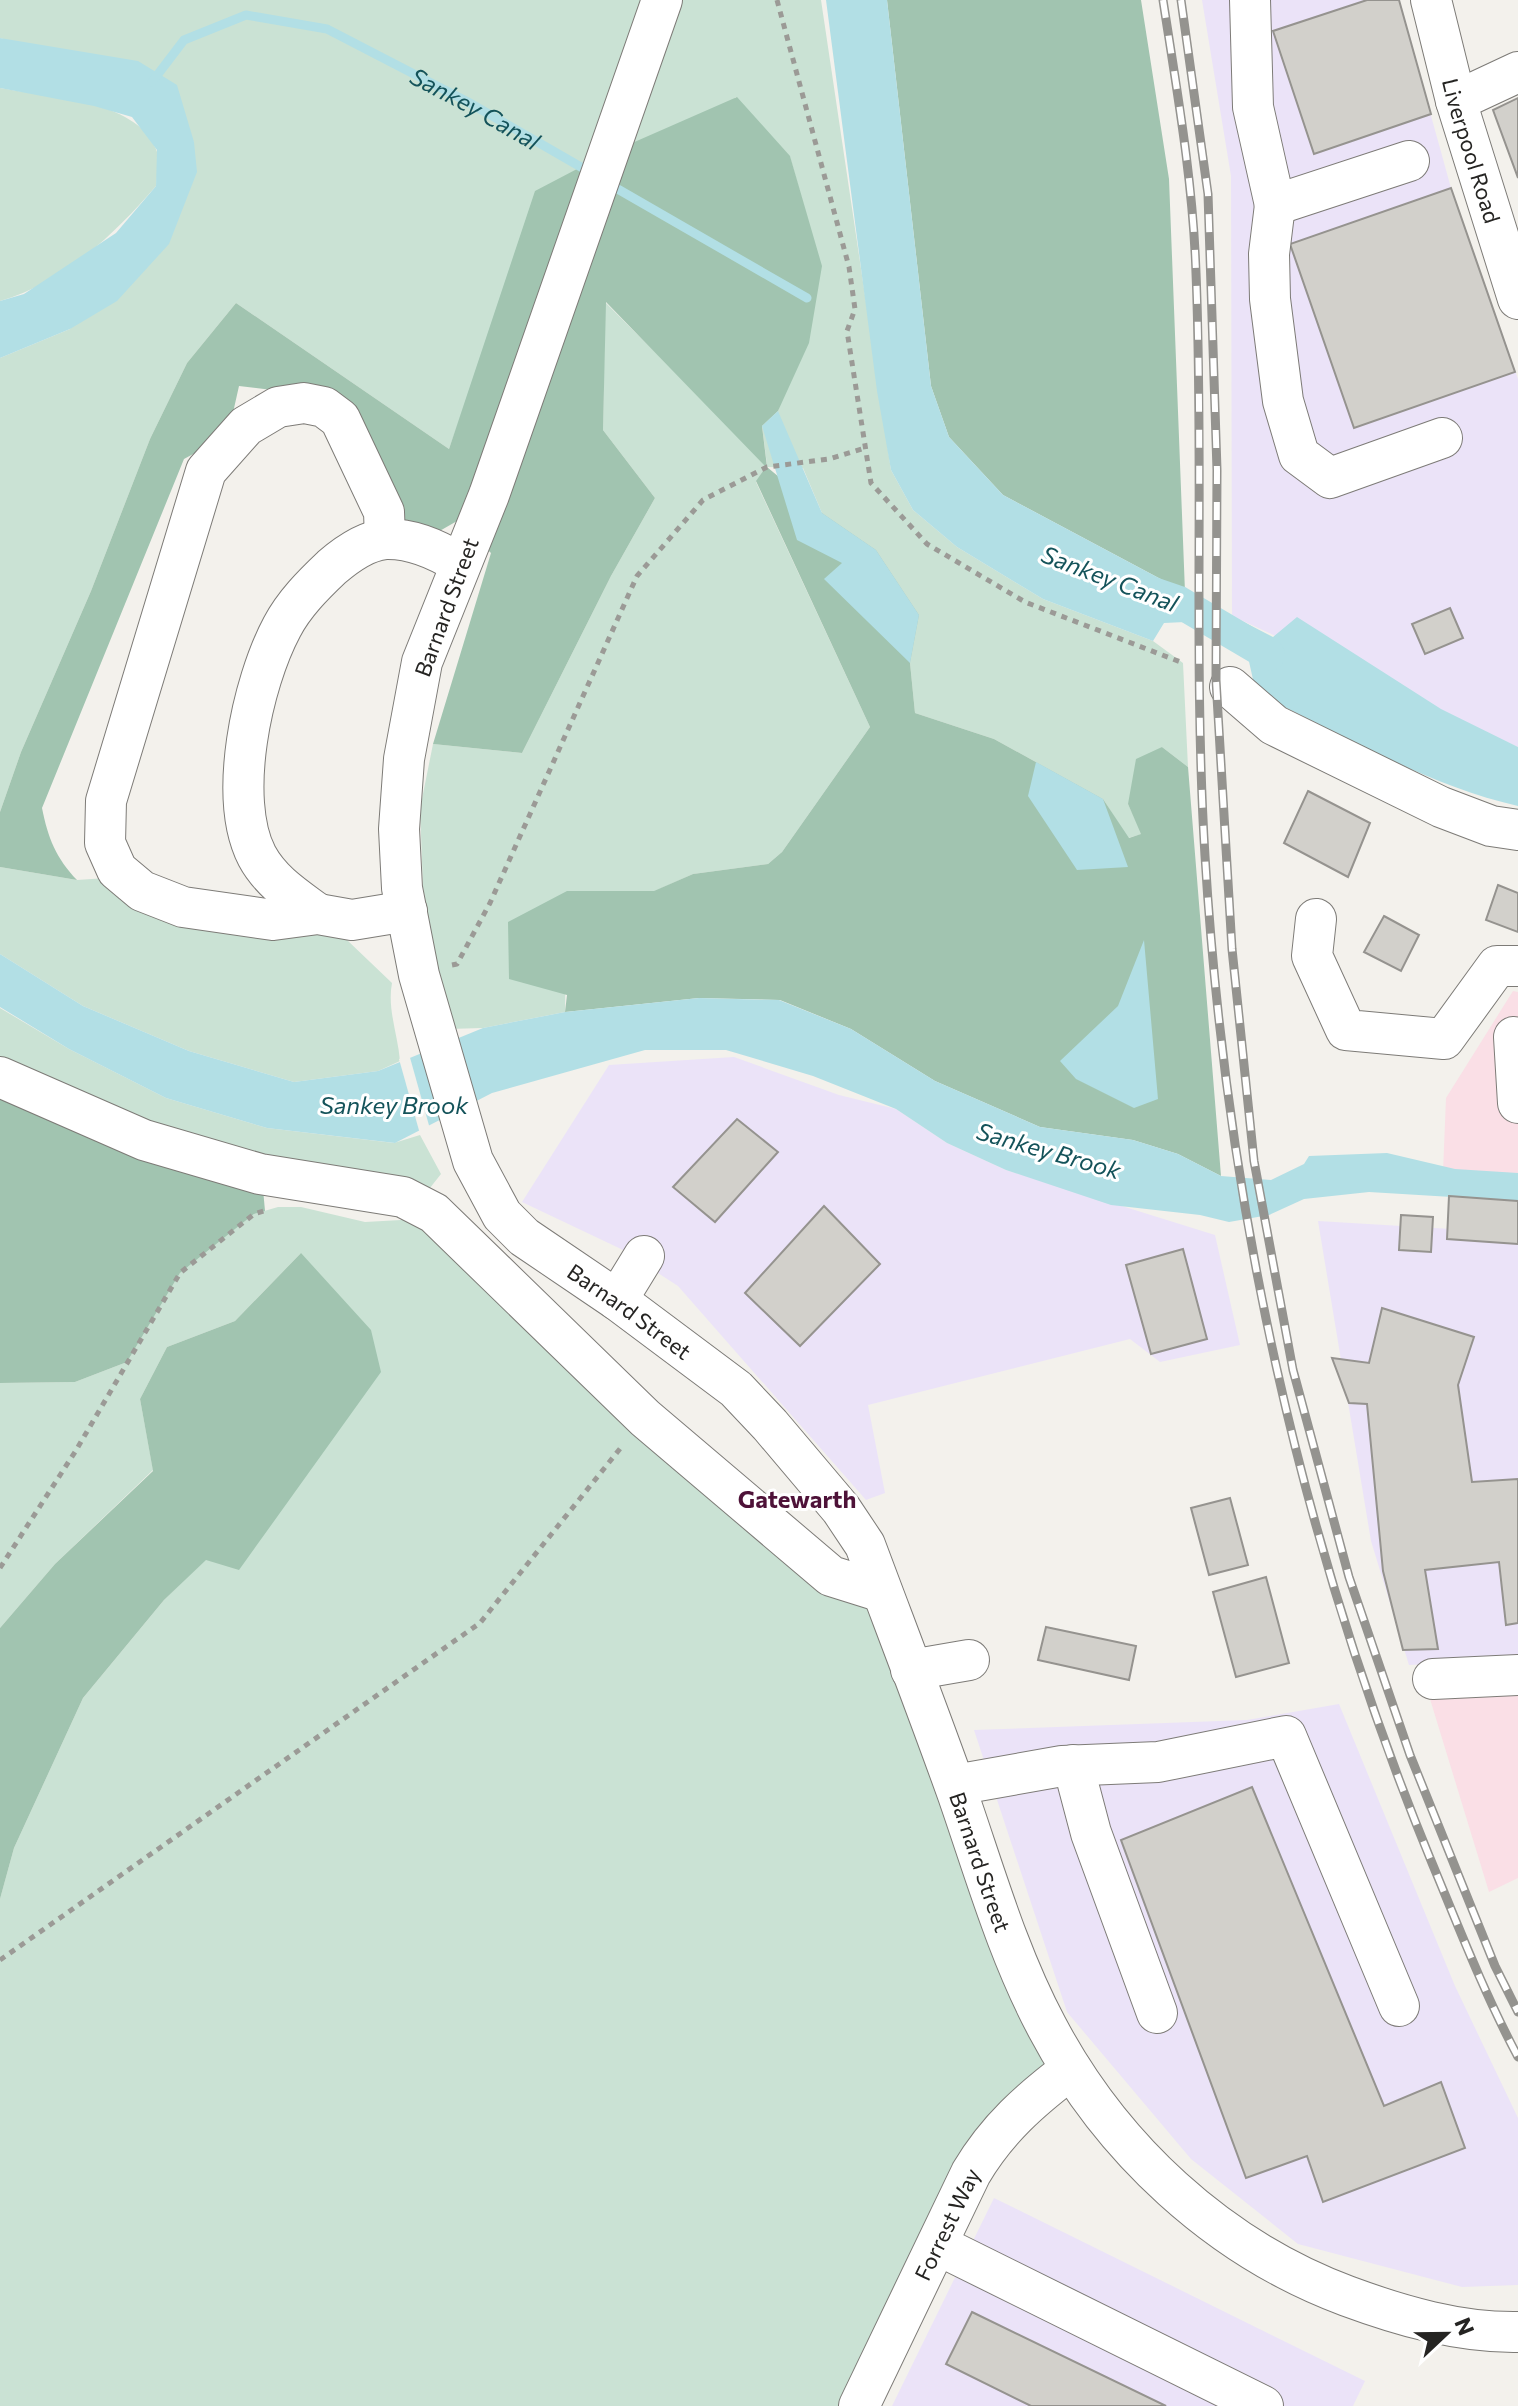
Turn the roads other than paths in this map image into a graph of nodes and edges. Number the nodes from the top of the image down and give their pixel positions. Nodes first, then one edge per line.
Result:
1 (662, 0) edge
2 (1250, 0) edge
3 (1431, 0) edge
4 (1518, 72) edge
5 (1456, 101) junction
6 (1409, 161) dead end
7 (1275, 205) junction
8 (1518, 299) edge
9 (1442, 438) dead end
10 (385, 539) junction
11 (459, 563) junction
12 (1230, 687) dead end
13 (1518, 830) edge
14 (407, 911) junction
15 (318, 914) junction
16 (1316, 919) dead end
17 (1518, 966) edge
18 (1514, 1037) dead end
19 (0, 1077) edge
20 (1518, 1103) edge
21 (644, 1256) dead end
22 (617, 1300) junction
23 (882, 1592) junction
24 (969, 1660) dead end
25 (911, 1670) junction
26 (1518, 1675) edge
27 (1433, 1679) dead end
28 (1073, 1765) junction
29 (955, 1785) junction
30 (1399, 2006) dead end
31 (1157, 2013) dead end
32 (1071, 2069) junction
33 (938, 2245) junction
34 (1518, 2332) edge
35 (859, 2406) edge
36 (1263, 2406) edge

1 - 11 street, Barnard Street
2 - 7 street
3 - 5 street, Liverpool Road
4 - 5 street
5 - 8 street, Liverpool Road
6 - 7 street
7 - 9 street
10 - 11 street
10 - 15 street
10 - 15 street
11 - 14 street, Barnard Street
12 - 13 street
14 - 15 street
14 - 22 street, Barnard Street
16 - 17 street
18 - 20 street
19 - 23 street
21 - 22 street
22 - 23 street, Barnard Street
23 - 25 street, Barnard Street
24 - 25 street
25 - 29 street, Barnard Street
26 - 27 street
28 - 29 street
28 - 30 street
28 - 31 street
29 - 32 street, Barnard Street
32 - 33 street, Forrest Way
32 - 34 street, Barnard Street
33 - 35 street, Forrest Way
33 - 36 street

